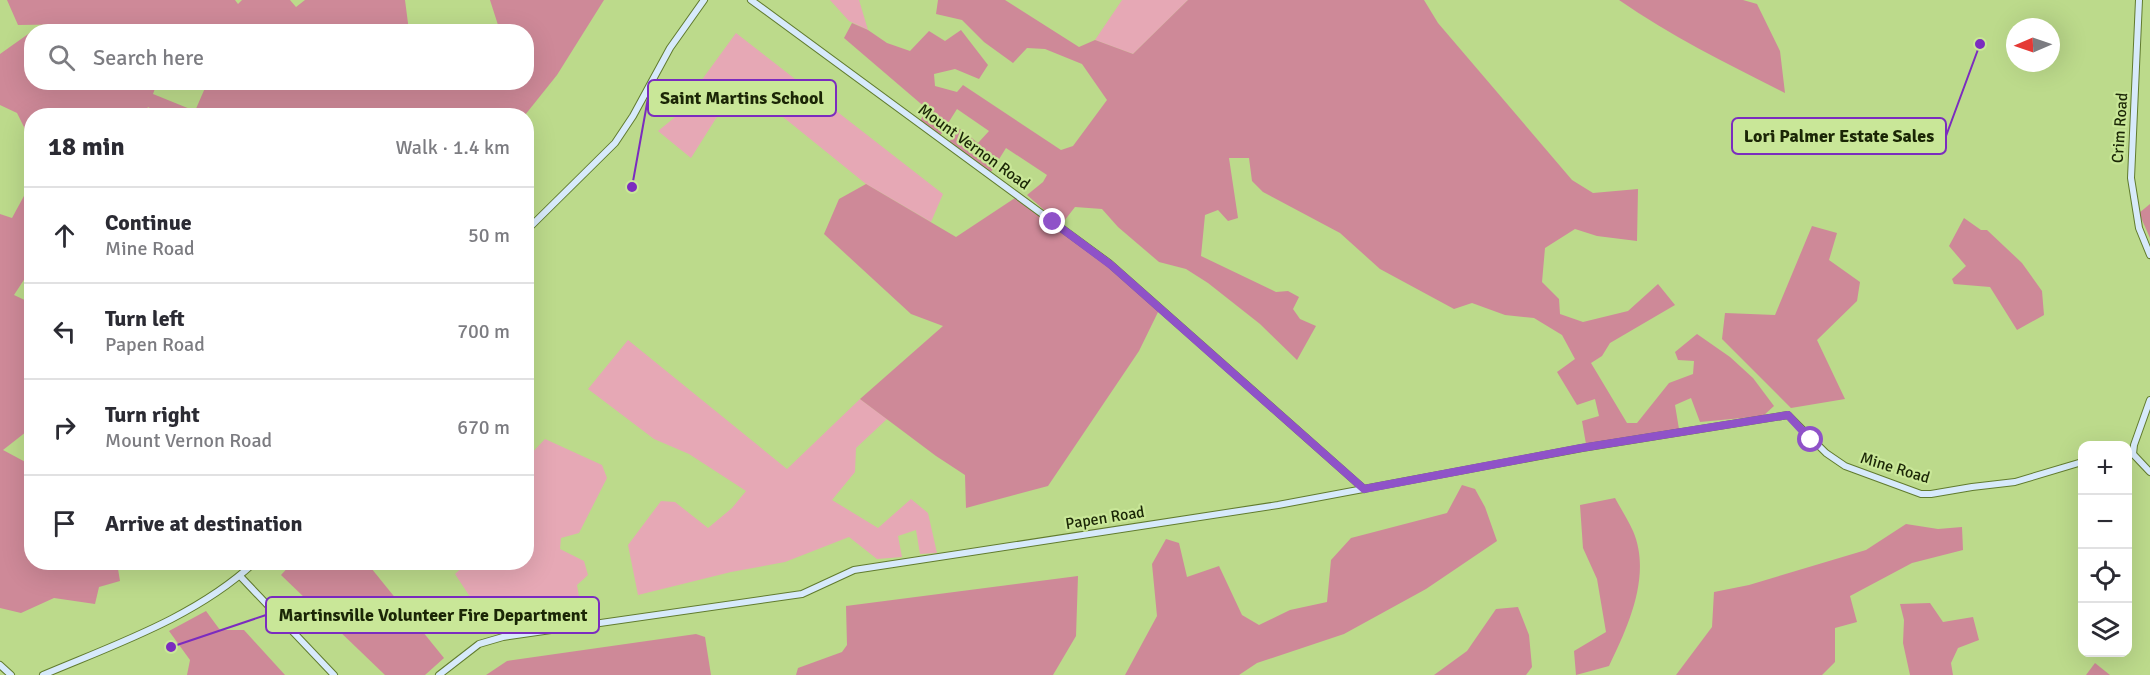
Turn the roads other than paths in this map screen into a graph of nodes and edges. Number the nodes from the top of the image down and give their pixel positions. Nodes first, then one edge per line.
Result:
1 (704, 0) edge
2 (751, 0) edge
3 (2139, 0) edge
4 (534, 223) edge
5 (2150, 255) edge
6 (2150, 400) edge
7 (1788, 415) joint
8 (2132, 449) edge
9 (2132, 455) edge
10 (2078, 463) edge
11 (2150, 472) edge
12 (1348, 476) junction
13 (1364, 489) junction
14 (1344, 493) junction
15 (246, 570) edge
16 (240, 576) junction
17 (0, 665) edge
18 (12, 675) edge
19 (43, 675) edge
20 (334, 675) edge
21 (439, 675) edge

1 - 4 street
2 - 12 street, Mount Vernon Road
3 - 5 street, Crim Road
6 - 8 street
7 - 10 street, Mine Road
7 - 13 street, Papen Road
9 - 11 street
12 - 13 street, Mount Vernon Road
12 - 14 street
13 - 14 street, Papen Road
14 - 21 street, Papen Road
15 - 16 street
16 - 19 street
16 - 20 street
17 - 18 street

